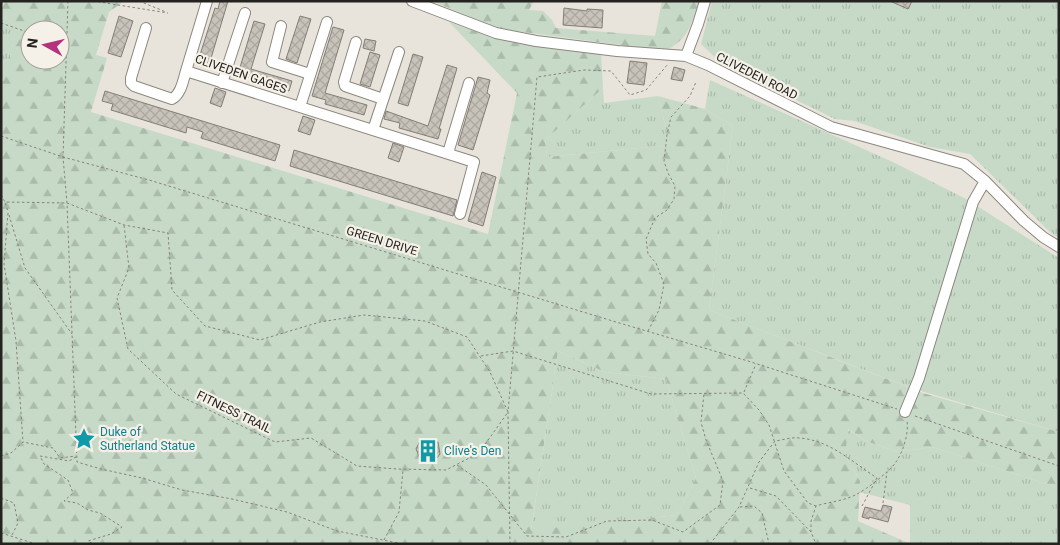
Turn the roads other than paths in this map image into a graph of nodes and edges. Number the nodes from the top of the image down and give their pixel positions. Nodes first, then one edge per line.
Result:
1 (207, 1) edge
2 (705, 1) edge
3 (418, 2) edge
4 (245, 13) dead end
5 (327, 22) dead end
6 (281, 26) dead end
7 (146, 28) dead end
8 (356, 42) dead end
9 (399, 52) dead end
10 (686, 56) junction
11 (186, 71) junction
12 (310, 74) junction
13 (222, 83) junction
14 (469, 83) dead end
15 (383, 99) junction
16 (298, 107) junction
17 (373, 130) junction
18 (448, 153) junction
19 (985, 181) junction
20 (460, 214) dead end
21 (1059, 247) edge
22 (905, 412) road end

1 - 11 street, CLIVEDEN GAGES
2 - 10 street
3 - 10 street, CLIVEDEN ROAD
4 - 13 street
5 - 12 street
6 - 12 street
7 - 11 street
8 - 15 street
9 - 15 street
10 - 19 street, CLIVEDEN ROAD
11 - 13 street, CLIVEDEN GAGES
12 - 16 street
13 - 16 street, CLIVEDEN GAGES
14 - 18 street
15 - 17 street
16 - 17 street, CLIVEDEN GAGES
17 - 18 street, CLIVEDEN GAGES
18 - 20 street, CLIVEDEN GAGES
19 - 21 street, CLIVEDEN ROAD
19 - 22 street

